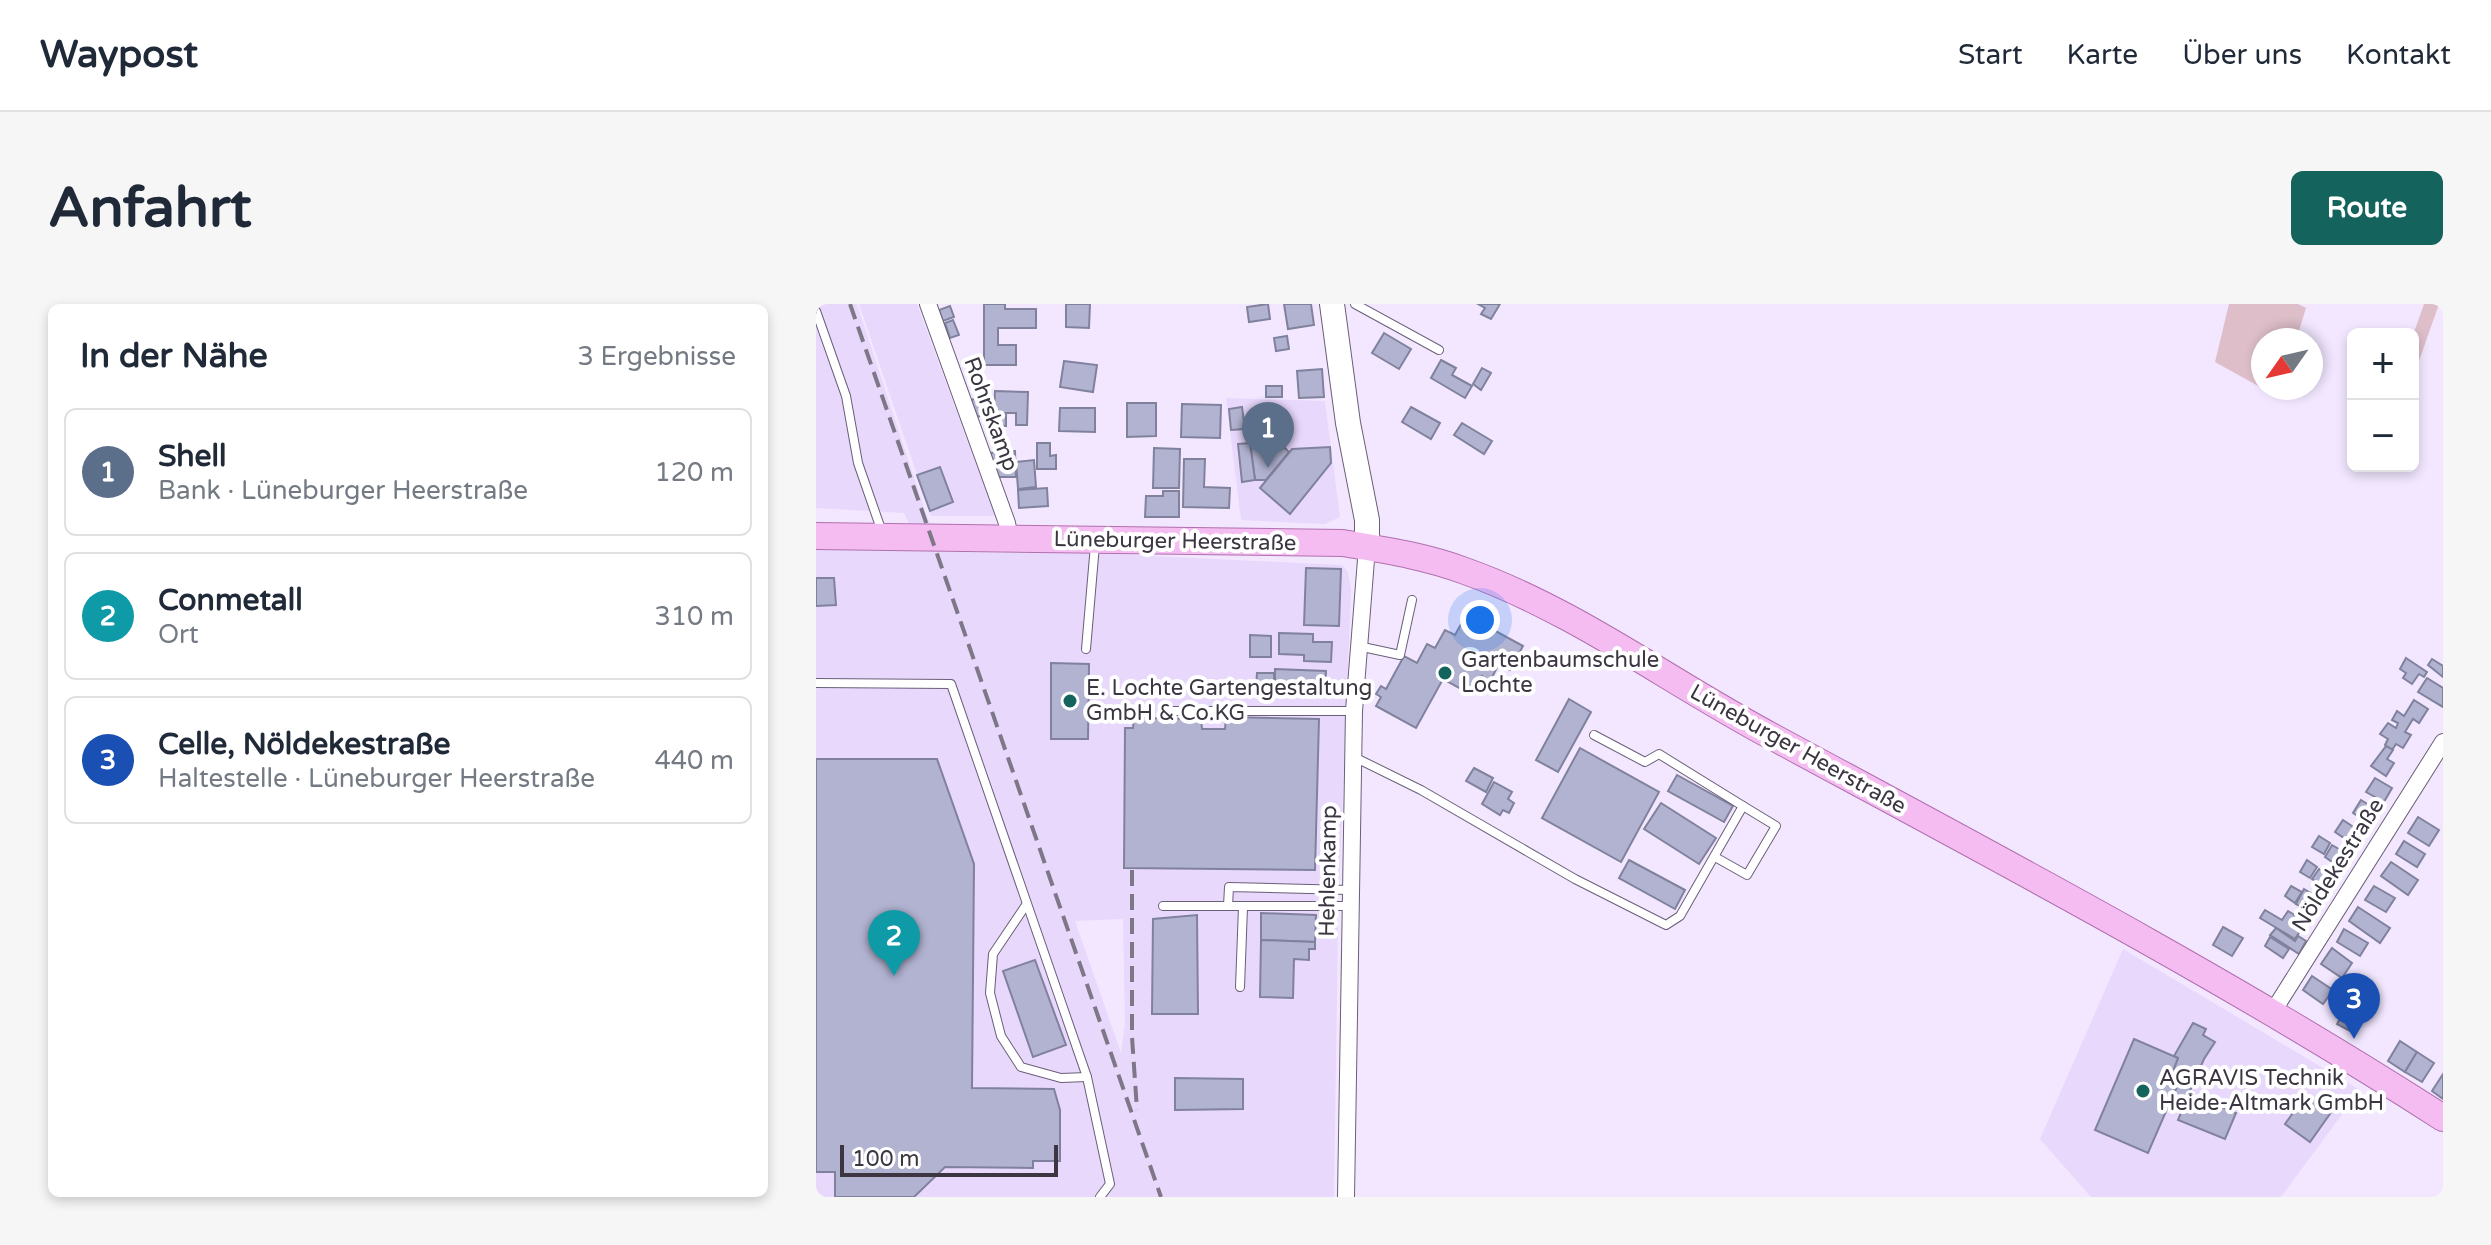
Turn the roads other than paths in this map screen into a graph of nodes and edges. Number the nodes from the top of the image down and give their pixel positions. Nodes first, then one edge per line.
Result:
1 (928, 304) edge
2 (1332, 304) edge
3 (1355, 304) edge
4 (816, 311) edge
5 (1439, 350) dead end
6 (816, 536) edge
7 (883, 537) junction
8 (1010, 539) junction
9 (1096, 540) junction
10 (1367, 547) junction
11 (1412, 600) dead end
12 (1357, 646) junction
13 (1086, 649) dead end
14 (816, 683) edge
15 (1165, 711) dead end
16 (1354, 711) junction
17 (1594, 735) dead end
18 (2443, 742) edge
19 (1353, 757) junction
20 (2436, 767) edge
21 (1743, 806) junction
22 (1715, 857) junction
23 (1349, 898) junction
24 (1026, 905) junction
25 (1163, 906) dead end
26 (1228, 906) junction
27 (1243, 907) junction
28 (1240, 987) dead end
29 (2272, 1013) junction
30 (1087, 1077) junction
31 (2443, 1118) edge
32 (1100, 1197) edge
33 (1346, 1197) edge

1 - 8 street, Rohrskamp
2 - 10 street
3 - 5 lane
4 - 7 lane
6 - 7 main road, Lüneburger Heerstraße
7 - 8 main road, Lüneburger Heerstraße
8 - 9 main road, Lüneburger Heerstraße
9 - 10 main road, Lüneburger Heerstraße
9 - 13 lane
10 - 12 street, Hehlenkamp
10 - 29 main road, Lüneburger Heerstraße
11 - 12 lane
12 - 16 street, Hehlenkamp
14 - 24 lane
15 - 16 lane
16 - 19 street, Hehlenkamp
17 - 21 lane
18 - 20 street, Nöldekestraße
19 - 22 lane
19 - 23 street, Hehlenkamp
20 - 29 street, Nöldekestraße
21 - 22 lane
21 - 22 lane
23 - 26 lane
23 - 27 lane
23 - 33 street, Hehlenkamp
24 - 30 lane
24 - 30 lane
25 - 26 lane
26 - 27 lane
27 - 28 lane
29 - 31 main road, Lüneburger Heerstraße
30 - 32 lane

